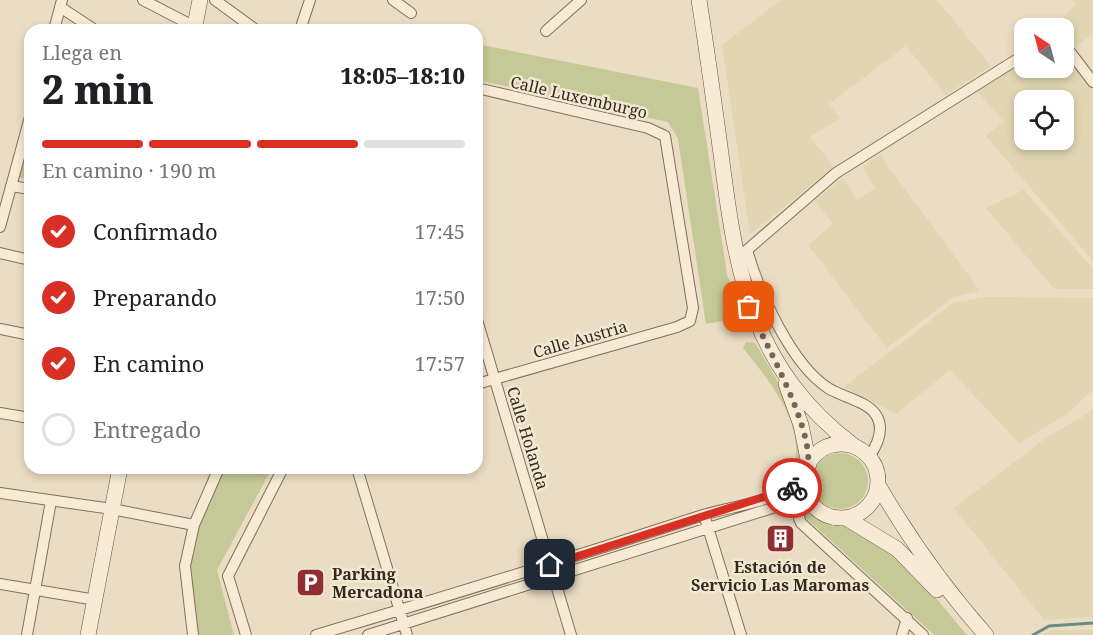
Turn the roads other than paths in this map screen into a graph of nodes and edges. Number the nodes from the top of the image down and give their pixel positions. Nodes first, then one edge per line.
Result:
1 (143, 0) edge
2 (200, 0) edge
3 (215, 0) edge
4 (310, 0) edge
5 (393, 0) edge
6 (581, 0) edge
7 (699, 0) edge
8 (61, 4) edge
9 (411, 13) dead end
10 (56, 24) edge
11 (87, 24) edge
12 (186, 24) edge
13 (196, 24) edge
14 (248, 24) edge
15 (302, 24) edge
16 (546, 31) dead end
17 (1074, 57) edge
18 (1014, 61) edge
19 (1093, 82) edge
20 (483, 89) edge
21 (24, 139) edge
22 (11, 186) junction
23 (24, 188) edge
24 (0, 227) edge
25 (0, 253) edge
26 (24, 259) edge
27 (690, 321) joint
28 (0, 329) edge
29 (24, 334) edge
30 (483, 340) edge
31 (778, 364) junction
32 (495, 379) junction
33 (483, 382) edge
34 (0, 413) edge
35 (24, 417) edge
36 (854, 446) junction
37 (869, 457) junction
38 (806, 471) junction
39 (119, 474) edge
40 (216, 474) edge
41 (281, 474) edge
42 (359, 474) edge
43 (878, 485) junction
44 (0, 493) edge
45 (51, 501) junction
46 (808, 505) junction
47 (112, 508) junction
48 (705, 514) junction
49 (846, 518) junction
50 (194, 525) junction
51 (708, 528) junction
52 (550, 565) junction
53 (554, 578) junction
54 (0, 584) edge
55 (35, 589) junction
56 (96, 600) junction
57 (400, 610) junction
58 (907, 618) junction
59 (974, 628) edge
60 (406, 629) edge
61 (89, 634) edge
62 (27, 635) edge
63 (193, 635) edge
64 (246, 635) edge
65 (316, 635) edge
66 (368, 635) edge
67 (571, 635) edge
68 (741, 635) edge
69 (902, 635) edge
70 (923, 635) edge
71 (986, 635) edge
72 (995, 635) edge

1 - 12 street
2 - 13 main road
3 - 14 street
4 - 15 street
5 - 9 street
6 - 16 street
7 - 31 main road
8 - 10 street
8 - 11 street
17 - 19 street
18 - 37 street
20 - 27 street, Calle Luxemburgo
21 - 22 street
22 - 23 street
22 - 24 street
25 - 26 street
27 - 32 street, Calle Austria
28 - 29 street
30 - 32 street, Calle Holanda
31 - 36 main road
31 - 38 main road
32 - 33 street, Calle Austria
32 - 52 street, Calle Holanda
34 - 35 street
36 - 37 main road
36 - 38 main road
37 - 43 main road
38 - 46 main road
38 - 48 street
39 - 47 main road
40 - 50 street
41 - 64 street
42 - 57 street
43 - 49 main road
43 - 59 main road
44 - 45 street
45 - 47 street
45 - 55 street
46 - 49 main road
46 - 51 street
46 - 58 street
47 - 50 street
47 - 56 main road
48 - 51 street
48 - 52 street
49 - 59 main road
50 - 63 street
51 - 53 street
51 - 68 street
52 - 53 street, Calle Holanda
52 - 57 street
53 - 60 street
53 - 67 street, Calle Holanda
54 - 55 street
55 - 56 street
55 - 62 street
56 - 61 main road
57 - 60 street
57 - 65 street
58 - 69 street
58 - 70 street
59 - 71 main road
59 - 72 street
60 - 66 street

